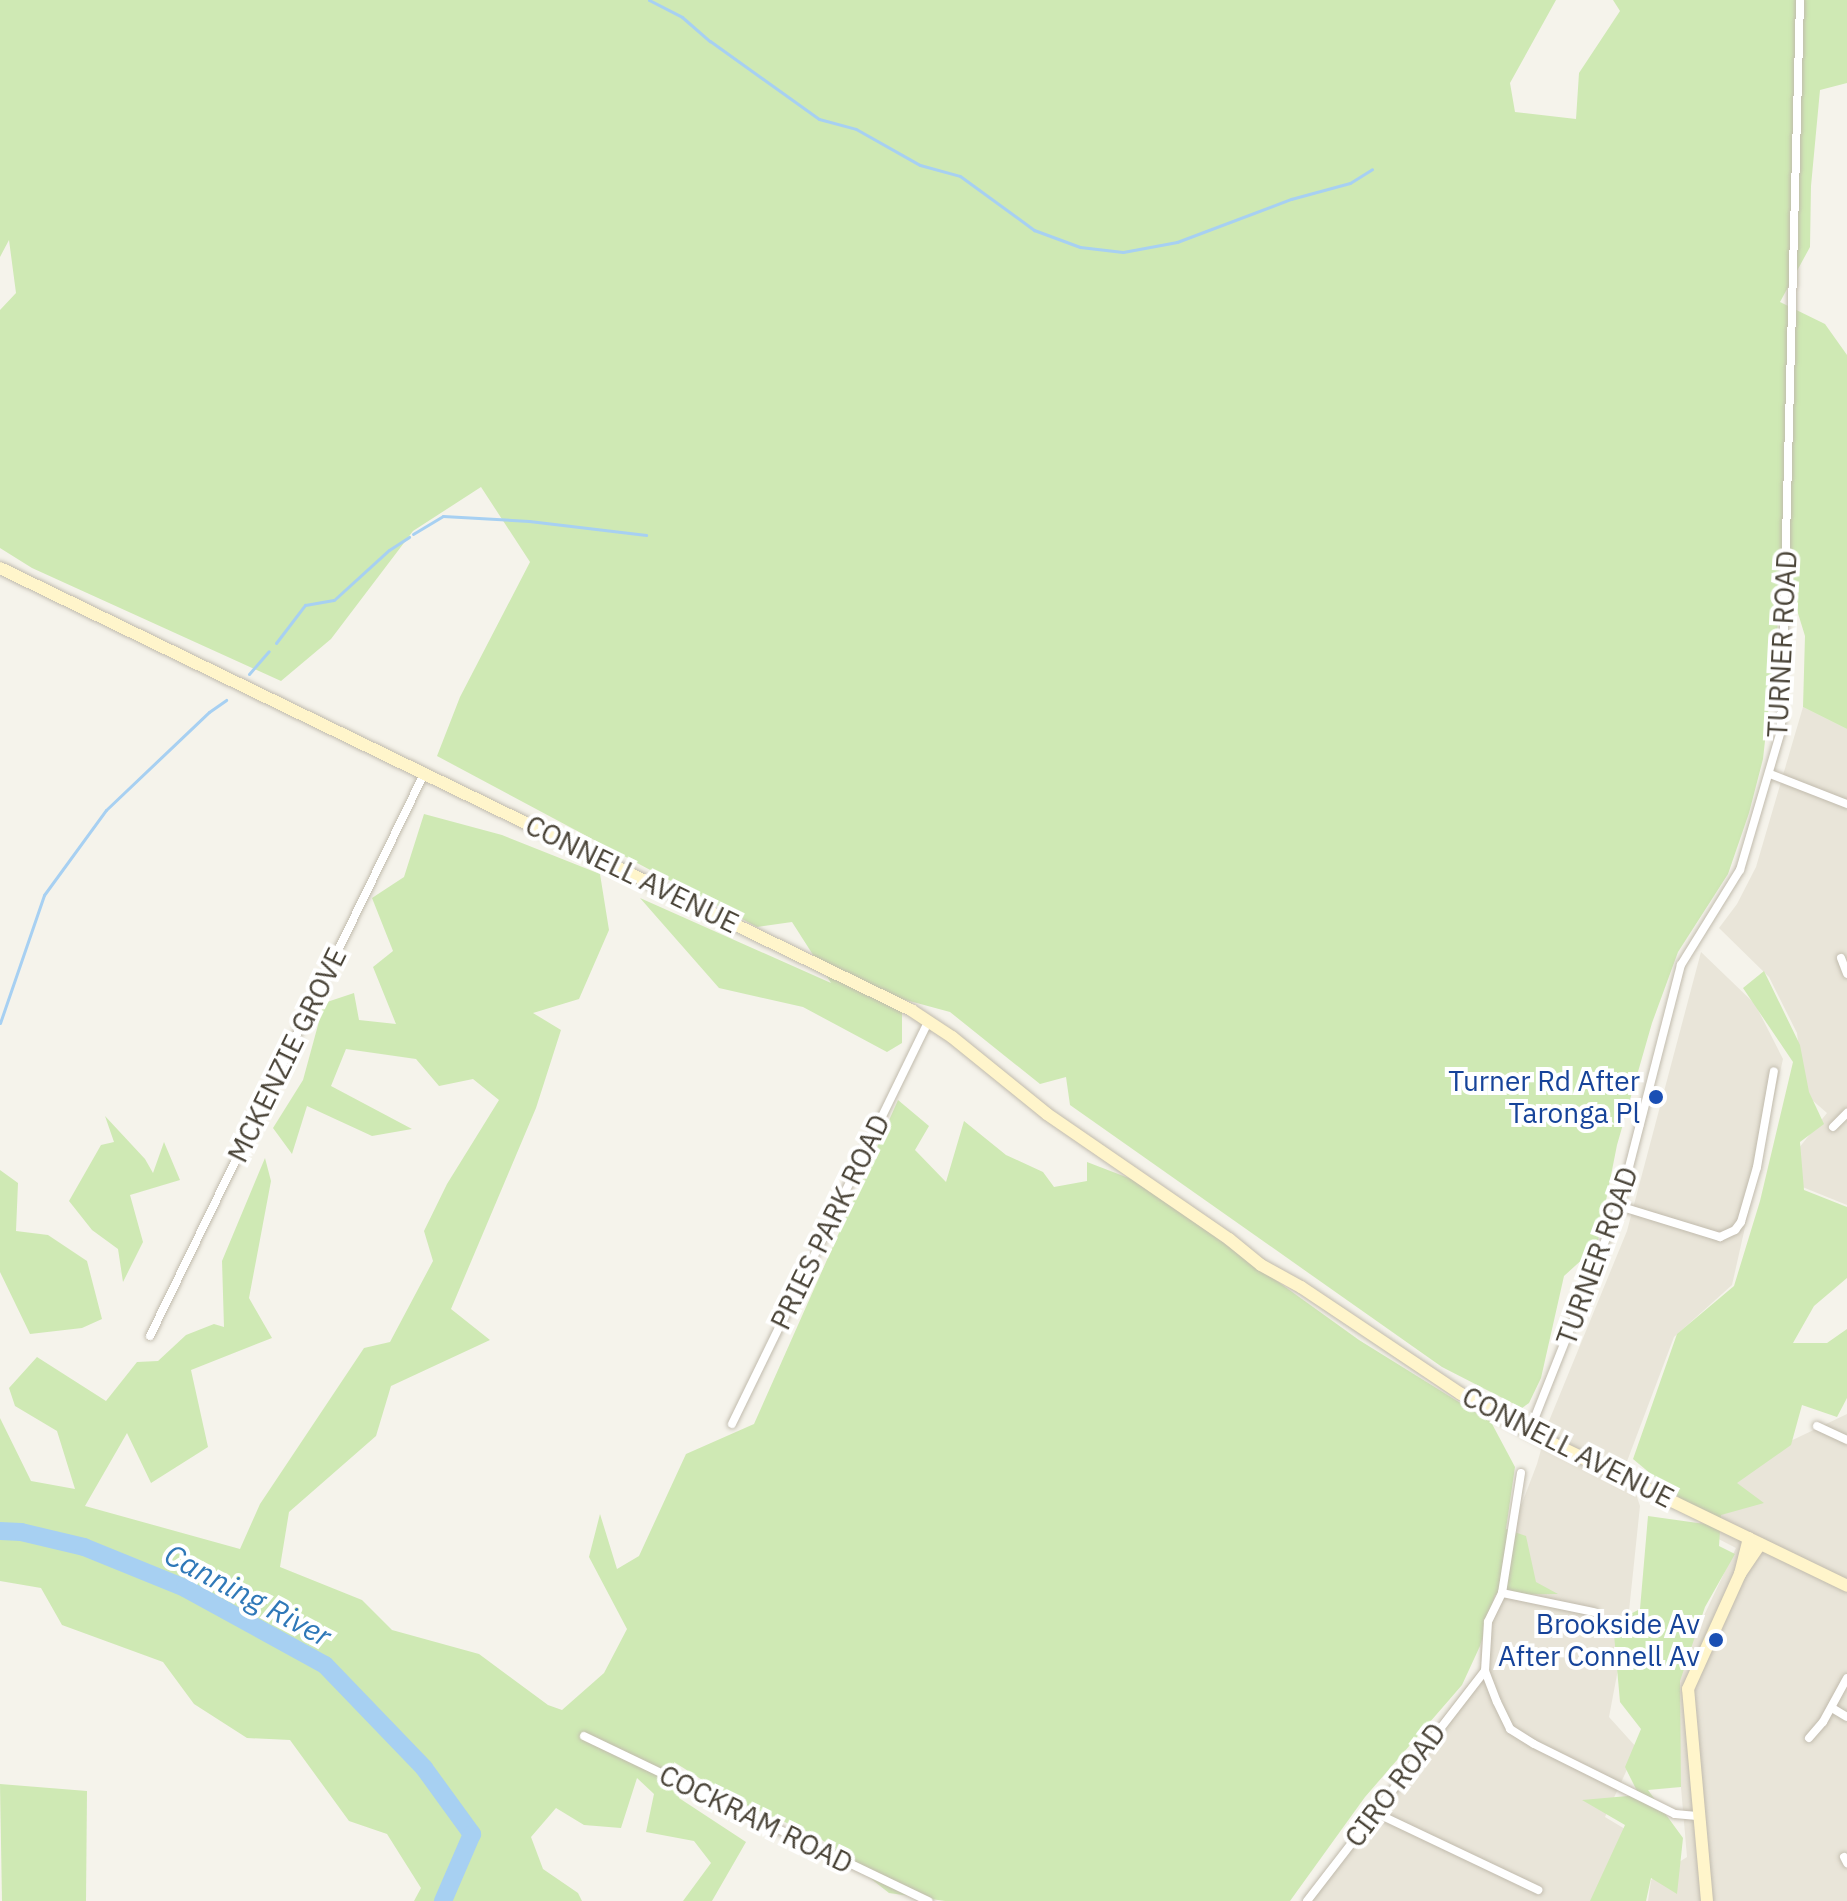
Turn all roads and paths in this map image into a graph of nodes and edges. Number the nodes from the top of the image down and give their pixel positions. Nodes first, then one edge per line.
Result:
1 (1800, 0) edge
2 (0, 568) edge
3 (424, 774) junction
4 (1770, 774) junction
5 (1847, 804) edge
6 (1841, 958) dead end
7 (1847, 974) edge
8 (929, 1020) junction
9 (1774, 1071) dead end
10 (1847, 1113) edge
11 (1833, 1127) dead end
12 (1619, 1206) junction
13 (150, 1336) dead end
14 (732, 1424) dead end
15 (1817, 1426) dead end
16 (1529, 1432) junction
17 (1847, 1440) edge
18 (1521, 1473) dead end
19 (1755, 1541) junction
20 (1847, 1586) edge
21 (1502, 1593) junction
22 (1594, 1612) dead end
23 (1485, 1671) junction
24 (1847, 1678) edge
25 (1832, 1708) junction
26 (1847, 1717) edge
27 (584, 1736) dead end
28 (1809, 1738) dead end
29 (1374, 1812) junction
30 (1697, 1816) junction
31 (1538, 1890) dead end
32 (928, 1901) edge
33 (1307, 1901) edge
34 (1707, 1901) edge

1 - 4 street, TURNER ROAD
2 - 3 street, CONNELL AVENUE
3 - 8 street, CONNELL AVENUE
3 - 13 street, MCKENZIE GROVE
4 - 5 street
4 - 12 street, TURNER ROAD
6 - 7 street
8 - 14 street, PRIES PARK ROAD
8 - 16 street, CONNELL AVENUE
9 - 12 street
10 - 11 street
12 - 16 street, TURNER ROAD
15 - 17 street
16 - 19 street, CONNELL AVENUE
18 - 21 street
19 - 20 street, CONNELL AVENUE
19 - 30 street
21 - 22 street
21 - 23 street
23 - 29 street, CIRO ROAD
23 - 30 street
24 - 25 street
25 - 26 street
25 - 28 street
27 - 32 street, COCKRAM ROAD
29 - 31 street
29 - 33 street, CIRO ROAD
30 - 34 street

